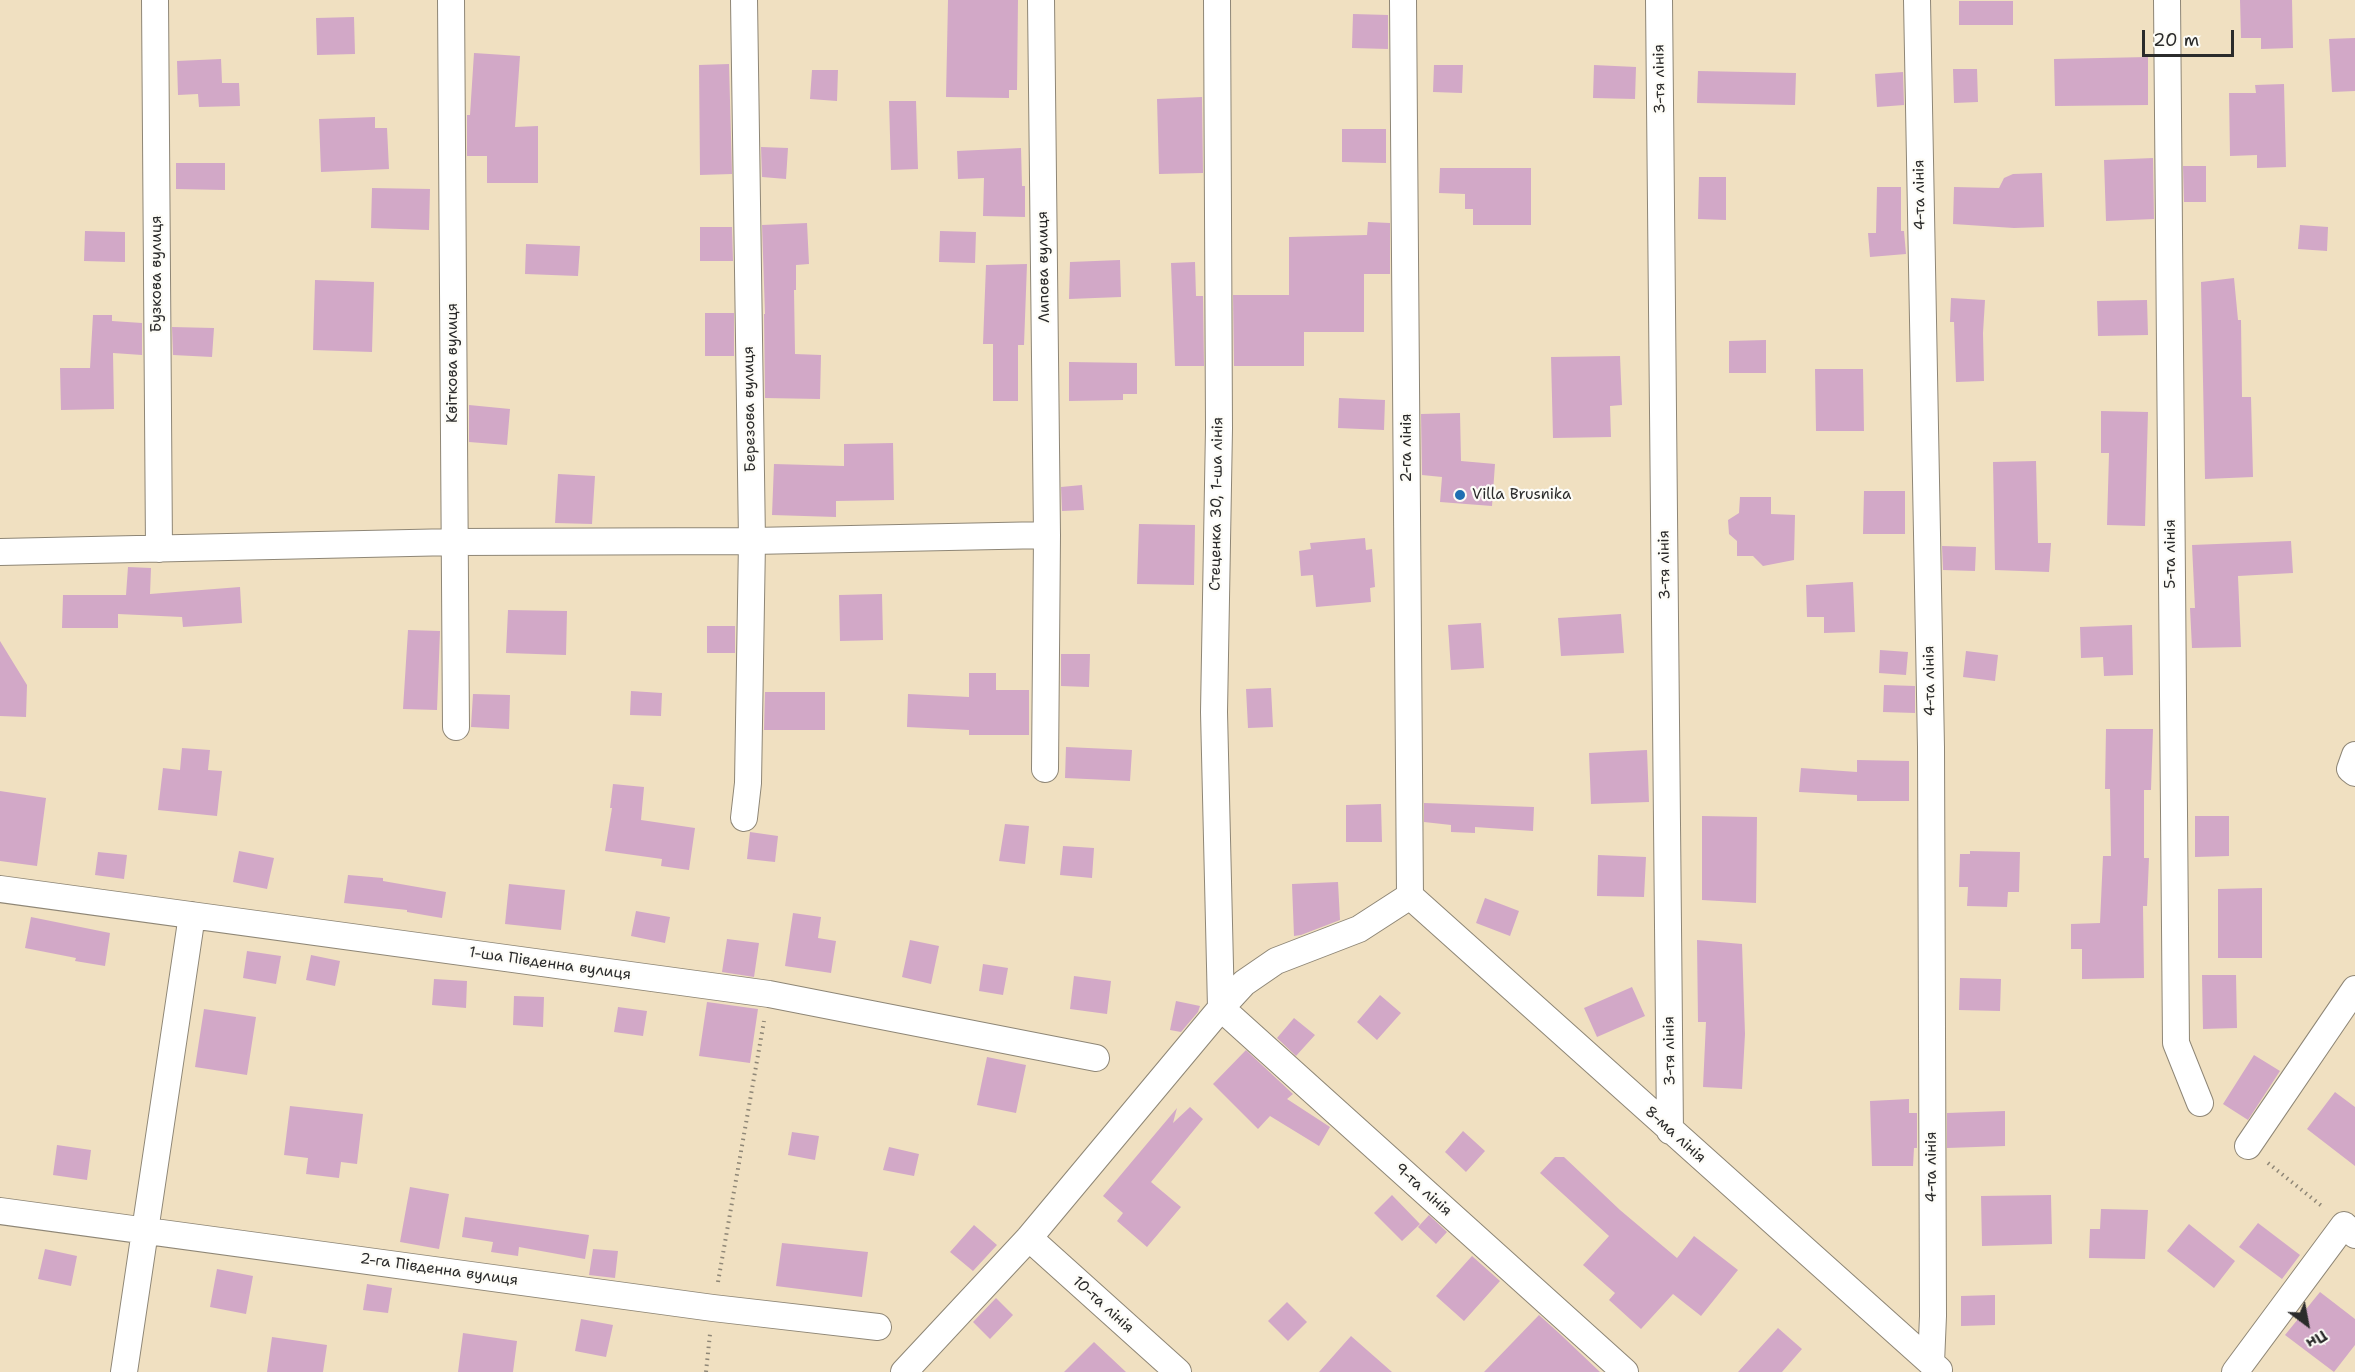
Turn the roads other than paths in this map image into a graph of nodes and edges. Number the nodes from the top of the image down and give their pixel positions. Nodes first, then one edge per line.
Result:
1 (155, 0) edge
2 (451, 0) edge
3 (744, 0) edge
4 (1041, 0) edge
5 (1217, 0) edge
6 (1403, 0) edge
7 (1659, 0) edge
8 (1917, 0) edge
9 (2167, 0) edge
10 (1047, 535) junction
11 (752, 541) junction
12 (455, 542) junction
13 (159, 549) junction
14 (0, 552) edge
15 (456, 727) dead end
16 (1045, 769) dead end
17 (744, 818) dead end
18 (0, 889) edge
19 (1410, 896) junction
20 (192, 915) junction
21 (2355, 989) edge
22 (1221, 1008) junction
23 (1096, 1058) dead end
24 (2200, 1103) dead end
25 (1670, 1131) junction
26 (2248, 1146) road end
27 (0, 1211) edge
28 (146, 1230) junction
29 (2350, 1230) edge
30 (1029, 1238) junction
31 (878, 1327) dead end
32 (1936, 1367) edge
33 (124, 1372) edge
34 (904, 1372) edge
35 (1178, 1372) edge
36 (1625, 1372) edge
37 (2235, 1372) edge

1 - 13 street, Бузкова вулиця
2 - 12 street, Квіткова вулиця
3 - 11 street, Березова вулиця
4 - 10 street, Липова вулиця
5 - 22 street, Стеценка 30, 1-ша лінія
6 - 19 street, 2-га лінія
7 - 25 street, 3-тя лінія
8 - 32 street, 4-та лінія
9 - 24 street, 5-та лінія
10 - 11 street
10 - 16 street, Липова вулиця
11 - 12 street
11 - 17 street, Березова вулиця
12 - 13 street
12 - 15 street, Квіткова вулиця
13 - 14 street
18 - 20 street, 1-ша Південна вулиця
19 - 22 street
19 - 25 street, 8-ма лінія
20 - 23 street, 1-ша Південна вулиця
20 - 28 street
21 - 26 street
22 - 30 street
22 - 36 street, 9-та лінія
25 - 32 street, 8-ма лінія
27 - 28 street, 2-га Південна вулиця
28 - 31 street, 2-га Південна вулиця
28 - 33 street
29 - 37 street
30 - 34 street
30 - 35 street, 10-та лінія

